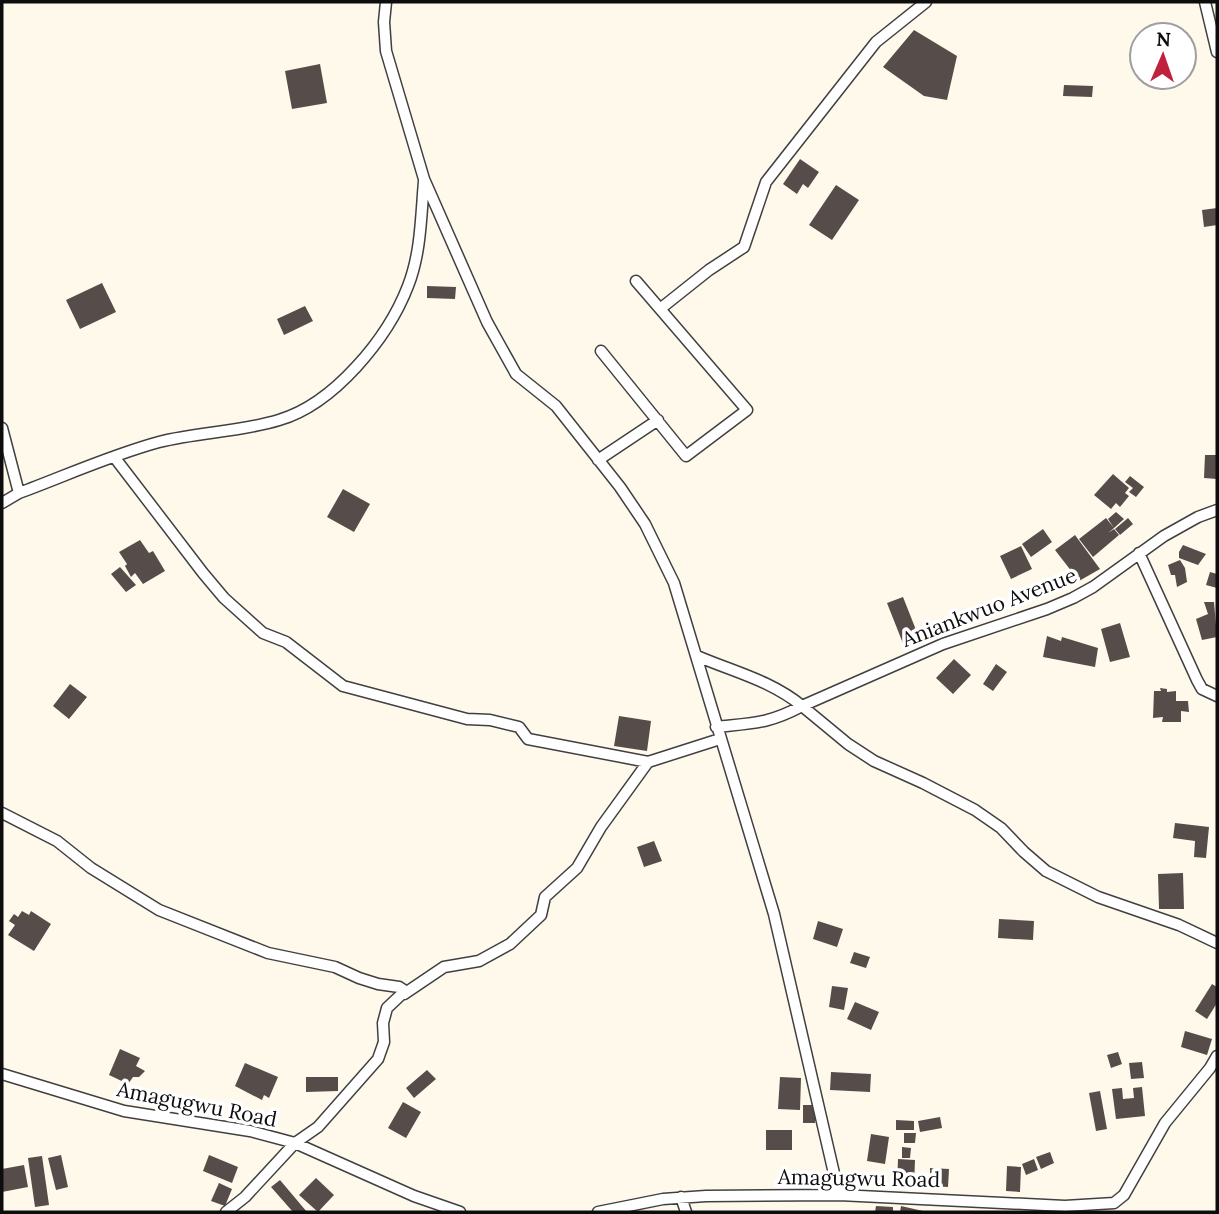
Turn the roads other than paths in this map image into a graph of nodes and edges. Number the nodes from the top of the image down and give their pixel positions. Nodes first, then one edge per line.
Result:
1 (386, 2) edge
2 (926, 2) edge
3 (1205, 2) edge
4 (1217, 52) edge
5 (424, 179) junction
6 (636, 281) dead end
7 (660, 309) junction
8 (601, 351) dead end
9 (658, 419) junction
10 (2, 428) edge
11 (115, 458) junction
12 (598, 460) junction
13 (19, 493) junction
14 (2, 503) edge
15 (1217, 510) edge
16 (1139, 553) junction
17 (697, 656) junction
18 (1217, 695) edge
19 (802, 706) junction
20 (716, 727) junction
21 (720, 740) junction
22 (648, 762) junction
23 (2, 813) edge
24 (1217, 943) edge
25 (404, 994) junction
26 (1217, 1056) edge
27 (2, 1074) edge
28 (295, 1143) junction
29 (839, 1195) junction
30 (681, 1197) junction
31 (1119, 1200) junction
32 (226, 1212) edge
33 (460, 1212) edge
34 (598, 1212) edge
35 (686, 1212) edge
36 (1119, 1212) edge

1 - 5 street
2 - 7 street
3 - 4 street
5 - 11 street
5 - 12 street
6 - 7 street
7 - 9 street
8 - 9 street
9 - 12 street
10 - 13 street
11 - 13 street
11 - 22 street
12 - 17 street
13 - 14 street
15 - 16 street, Aniankwuo Avenue
16 - 18 street
16 - 19 street, Aniankwuo Avenue
17 - 19 street
17 - 20 street
19 - 20 street, Aniankwuo Avenue
19 - 24 street
20 - 21 street
21 - 22 street
21 - 29 street
22 - 25 street
23 - 25 street
25 - 28 street
26 - 31 street
27 - 28 street, Amagugwu Road
28 - 32 street
28 - 33 street, Amagugwu Road
29 - 30 street, Amagugwu Road
29 - 31 street, Amagugwu Road
30 - 34 street, Amagugwu Road
30 - 35 street
31 - 36 street

